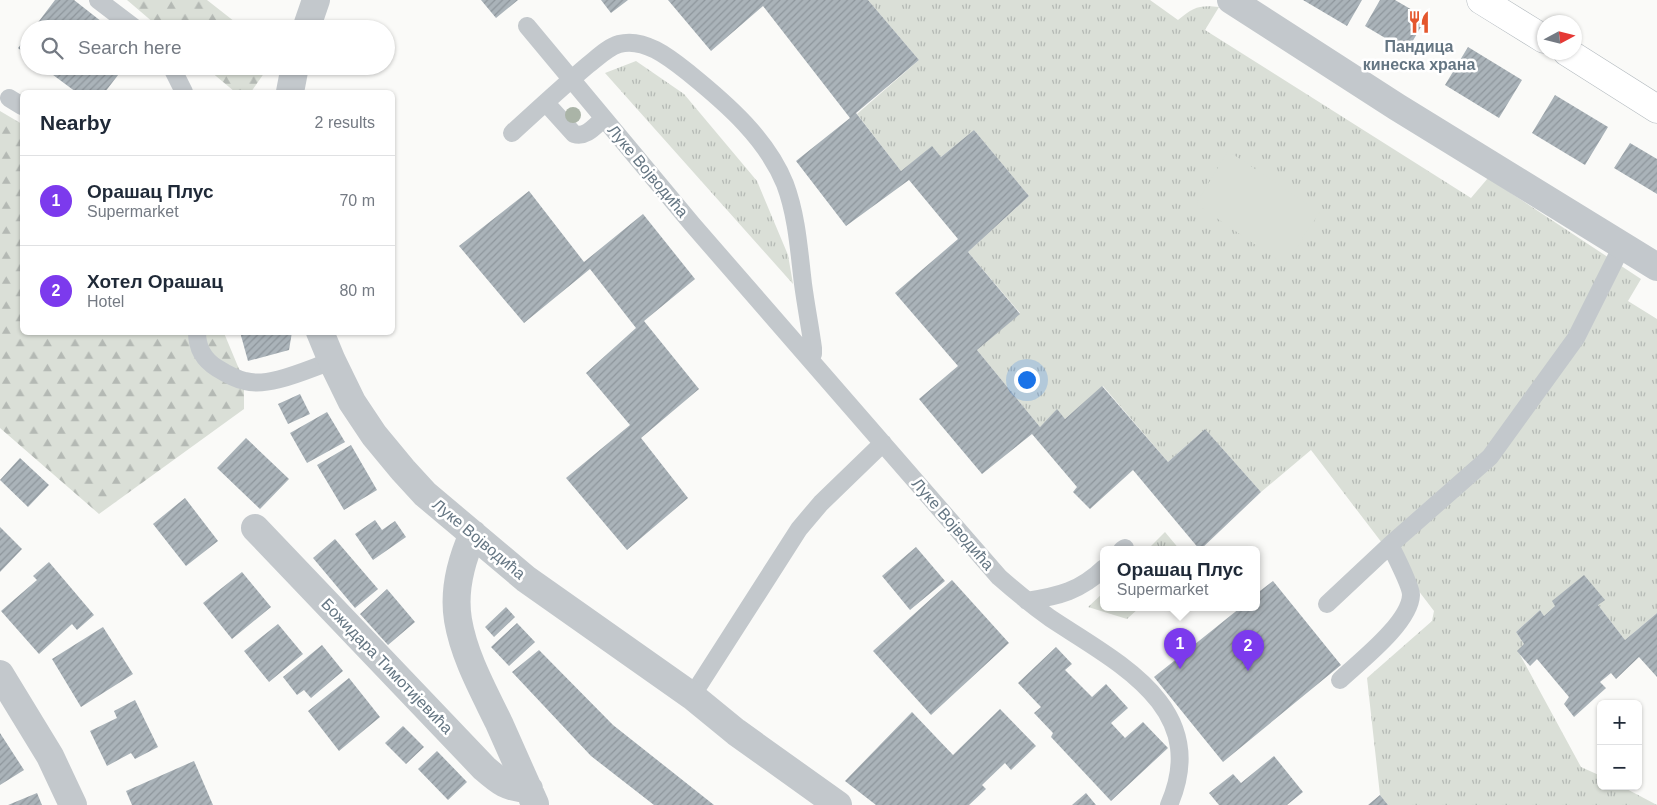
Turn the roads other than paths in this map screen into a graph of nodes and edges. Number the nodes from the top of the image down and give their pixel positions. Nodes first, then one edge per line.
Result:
1 (98, 0) edge
2 (316, 0) edge
3 (1232, 0) edge
4 (1481, 0) edge
5 (124, 20) edge
6 (309, 20) edge
7 (527, 26) dead end
8 (1537, 35) edge
9 (1580, 60) edge
10 (176, 75) edge
11 (293, 75) edge
12 (571, 80) junction
13 (183, 90) edge
14 (290, 90) edge
15 (546, 103) junction
16 (1657, 109) edge
17 (604, 119) junction
18 (512, 133) dead end
19 (1622, 246) junction
20 (1657, 268) edge
21 (197, 335) edge
22 (321, 335) edge
23 (810, 359) junction
24 (332, 362) junction
25 (883, 443) junction
26 (255, 528) dead end
27 (472, 534) junction
28 (1390, 545) junction
29 (1100, 572) edge
30 (1027, 601) junction
31 (1327, 604) dead end
32 (0, 674) edge
33 (1340, 680) dead end
34 (692, 696) junction
35 (532, 797) edge
36 (73, 805) edge
37 (838, 805) edge
38 (1169, 805) edge

1 - 5 lane
2 - 6 street
3 - 19 street
4 - 8 main road
7 - 12 lane, Луке Војводића
9 - 16 main road
10 - 13 lane
11 - 14 street
12 - 15 lane
12 - 17 lane, Луке Војводића
12 - 23 lane
15 - 17 lane, Луке Војводића
15 - 18 lane
17 - 23 lane, Луке Војводића
19 - 20 street
19 - 28 lane
21 - 24 lane
22 - 24 street, Луке Војводића
23 - 25 lane, Луке Војводића
24 - 27 street, Луке Војводића
25 - 30 lane, Луке Војводића
25 - 34 lane
26 - 35 street, Божидара Тимотијевића
27 - 34 street, Луке Војводића
27 - 35 street, Божидара Тимотијевића
28 - 31 lane
28 - 33 lane
29 - 30 lane
30 - 38 lane, Луке Војводића
32 - 36 street
34 - 37 street, Луке Војводића

